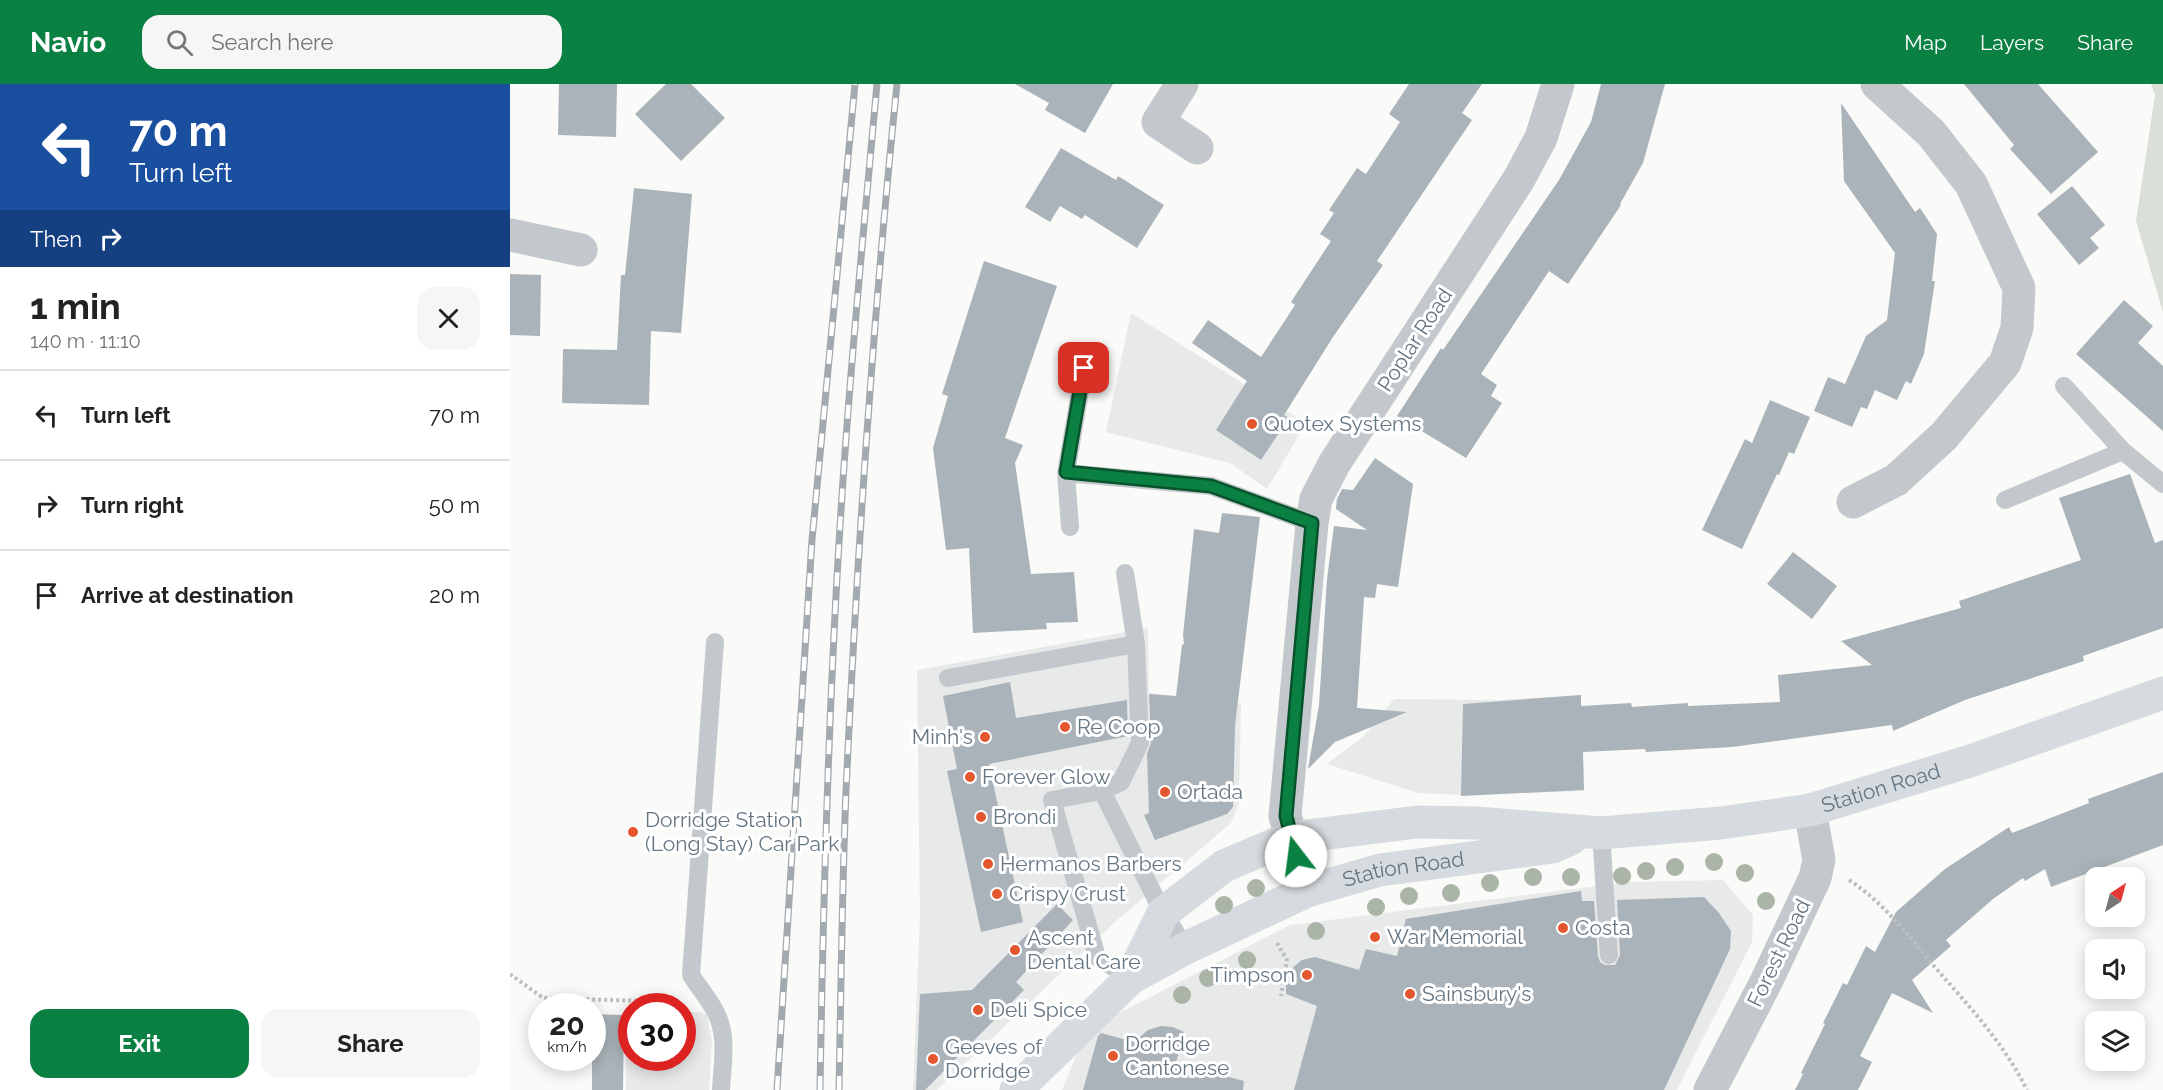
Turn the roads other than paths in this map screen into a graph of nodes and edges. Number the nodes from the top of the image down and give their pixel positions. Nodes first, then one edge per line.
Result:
1 (1182, 84) edge
2 (1558, 84) edge
3 (1877, 84) edge
4 (1197, 148) dead end
5 (510, 235) edge
6 (581, 250) dead end
7 (1084, 368) dead end
8 (2064, 386) dead end
9 (2123, 451) junction
10 (1066, 472) junction
11 (2163, 484) edge
12 (2005, 500) dead end
13 (1852, 502) dead end
14 (1312, 523) junction
15 (1070, 527) dead end
16 (1125, 573) dead end
17 (715, 642) dead end
18 (1136, 644) junction
19 (948, 678) dead end
20 (2163, 693) edge
21 (1102, 791) junction
22 (1810, 810) junction
23 (1593, 833) junction
24 (1290, 838) junction
25 (1307, 891) junction
26 (1162, 913) junction
27 (1186, 948) junction
28 (1610, 955) dead end
29 (1131, 978) junction
30 (721, 1090) edge
31 (1016, 1090) edge
32 (1710, 1090) edge

1 - 4 street
2 - 14 street, Poplar Road
3 - 13 street
5 - 6 street
7 - 10 lane
8 - 9 lane
9 - 11 lane
9 - 12 lane
10 - 14 lane
10 - 15 lane
14 - 24 street, Poplar Road
16 - 18 lane
17 - 30 lane
18 - 19 lane
18 - 21 lane
20 - 22 main road, Station Road
21 - 26 lane
21 - 29 lane
22 - 23 main road, Station Road
22 - 32 street, Forest Road
23 - 24 main road, Station Road
23 - 25 main road, Station Road
23 - 28 lane
24 - 25 street, Poplar Road
24 - 26 main road, Station Road
25 - 27 main road, Station Road
26 - 27 lane
26 - 29 main road, Station Road
27 - 29 main road, Station Road
29 - 31 main road, Station Road

